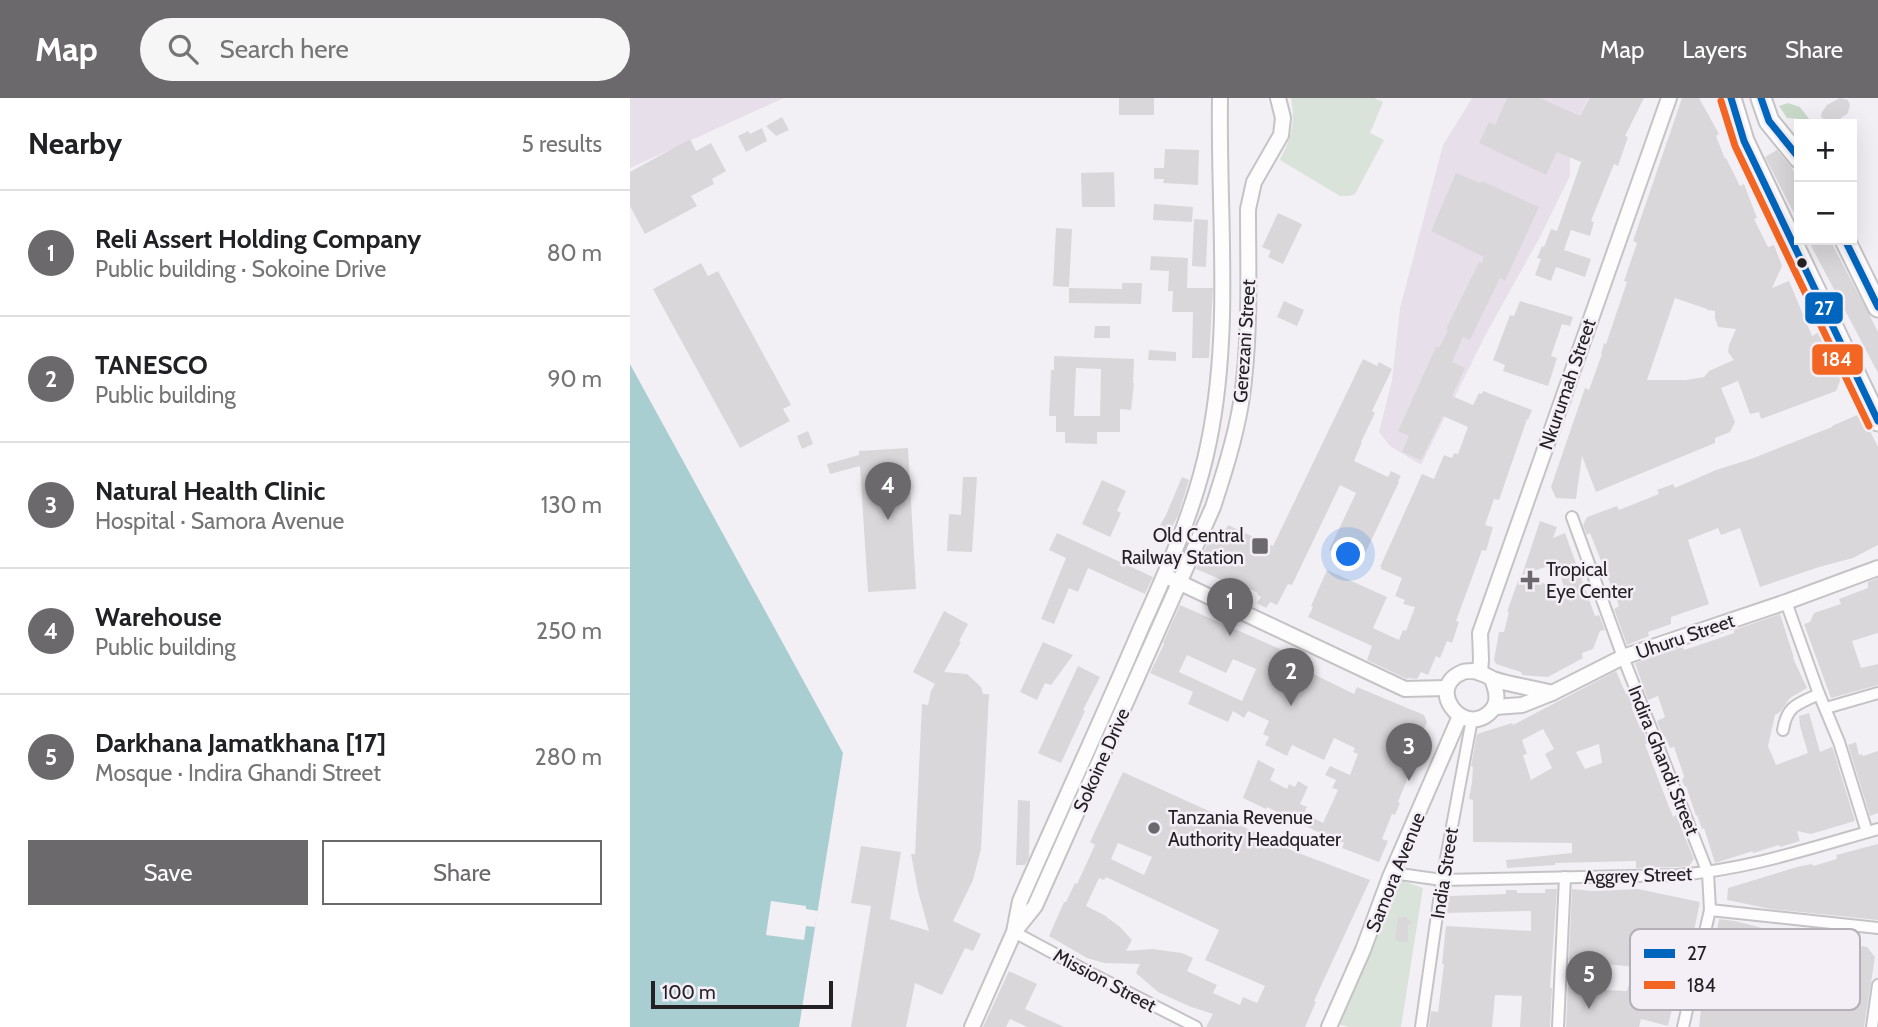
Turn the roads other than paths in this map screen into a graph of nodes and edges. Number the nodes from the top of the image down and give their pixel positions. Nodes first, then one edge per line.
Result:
1 (1220, 98) edge
2 (1279, 98) edge
3 (1669, 98) edge
4 (1716, 98) edge
5 (1761, 98) edge
6 (1733, 105) edge
7 (1794, 152) edge
8 (1847, 245) edge
9 (1878, 307) edge
10 (1878, 421) edge
11 (1572, 517) dead end
12 (1878, 568) edge
13 (1164, 575) junction
14 (1180, 583) junction
15 (1786, 602) junction
16 (1480, 633) junction
17 (1623, 657) junction
18 (1464, 671) junction
19 (1486, 676) junction
20 (1446, 688) junction
21 (1552, 693) junction
22 (1878, 693) edge
23 (1819, 694) junction
24 (1494, 708) junction
25 (1826, 708) junction
26 (1466, 718) junction
27 (1783, 730) dead end
28 (1872, 830) edge
29 (1393, 873) junction
30 (1709, 873) junction
31 (1565, 877) junction
32 (1442, 880) junction
33 (1710, 910) junction
34 (1878, 928) edge
35 (1706, 929) edge
36 (1014, 932) junction
37 (1878, 985) edge
38 (1332, 1026) edge
39 (972, 1027) edge
40 (1196, 1027) edge
41 (1421, 1027) edge
42 (1558, 1027) edge
43 (1872, 1027) edge

1 - 13 main road, Gerezani Street
2 - 14 main road, Gerezani Street
3 - 16 main road, Nkurumah Street
4 - 6 highway
5 - 7 highway
6 - 10 highway
8 - 9 highway
11 - 17 street, Indira Ghandi Street
12 - 15 main road, Uhuru Street
13 - 14 main road
13 - 36 main road, Sokoine Drive
14 - 20 main road
14 - 36 main road, Sokoine Drive
15 - 17 main road, Uhuru Street
15 - 23 street
16 - 18 main road
16 - 19 main road, Nkurumah Street
17 - 21 main road, Uhuru Street
17 - 30 street, Indira Ghandi Street
18 - 19 main road
18 - 20 main road
19 - 21 main road
19 - 24 main road
20 - 26 main road
21 - 24 main road, Uhuru Street
22 - 25 street
23 - 25 street
23 - 27 street
24 - 26 main road
25 - 28 street
26 - 29 main road, Samora Avenue
26 - 32 street, India Street
28 - 30 street, Aggrey Street
29 - 32 street, Aggrey Street
29 - 38 main road, Samora Avenue
30 - 31 street, Aggrey Street
30 - 33 street, Indira Ghandi Street
31 - 32 street, Aggrey Street
31 - 42 street
32 - 41 street, India Street
33 - 34 street
33 - 35 street, Indira Ghandi Street
36 - 39 main road, Sokoine Drive
36 - 40 street, Mission Street
37 - 43 street

